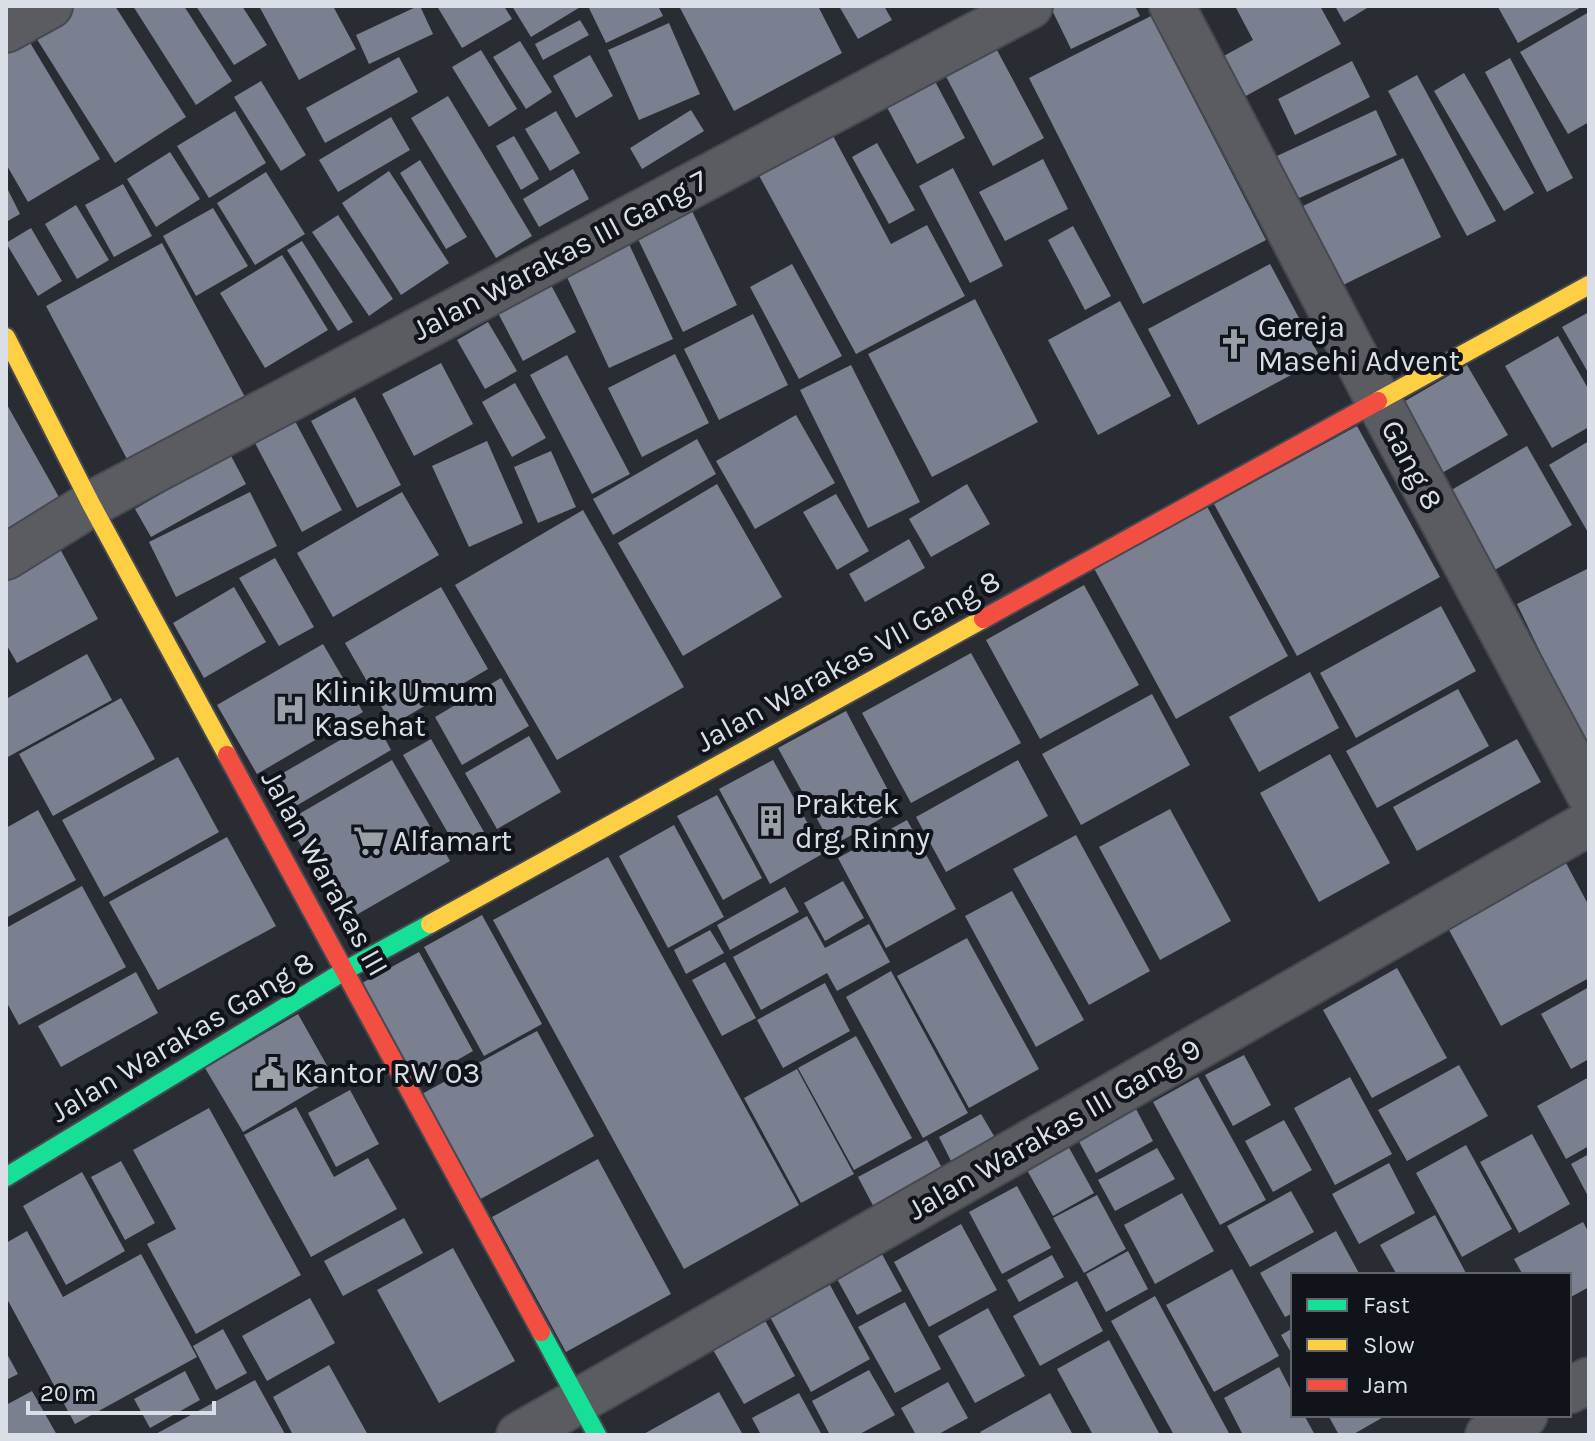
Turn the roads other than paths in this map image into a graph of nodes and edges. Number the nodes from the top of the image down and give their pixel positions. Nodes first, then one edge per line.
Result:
1 (50, 6) edge
2 (1030, 6) edge
3 (1172, 6) edge
4 (6, 30) edge
5 (1589, 285) edge
6 (6, 337) edge
7 (1378, 400) junction
8 (91, 504) junction
9 (6, 557) edge
10 (1589, 794) edge
11 (1589, 823) edge
12 (346, 970) junction
13 (6, 1177) edge
14 (1589, 1380) edge
15 (1571, 1390) edge
16 (1521, 1417) edge
17 (588, 1418) edge
18 (519, 1435) edge
19 (1488, 1435) edge

1 - 4 street
2 - 8 street, Jalan Warakas III Gang 7
3 - 7 street, Gang 8
5 - 7 street
6 - 8 street, Jalan Warakas III
7 - 10 street, Gang 8
7 - 12 street, Jalan Warakas VII Gang 8
8 - 9 street, Jalan Warakas III Gang 7
8 - 12 street, Jalan Warakas III
11 - 17 street, Jalan Warakas III Gang 9
12 - 13 street, Jalan Warakas Gang 8
12 - 17 street, Jalan Warakas III
14 - 15 street
16 - 19 street
17 - 18 street, Jalan Warakas III Gang 9

